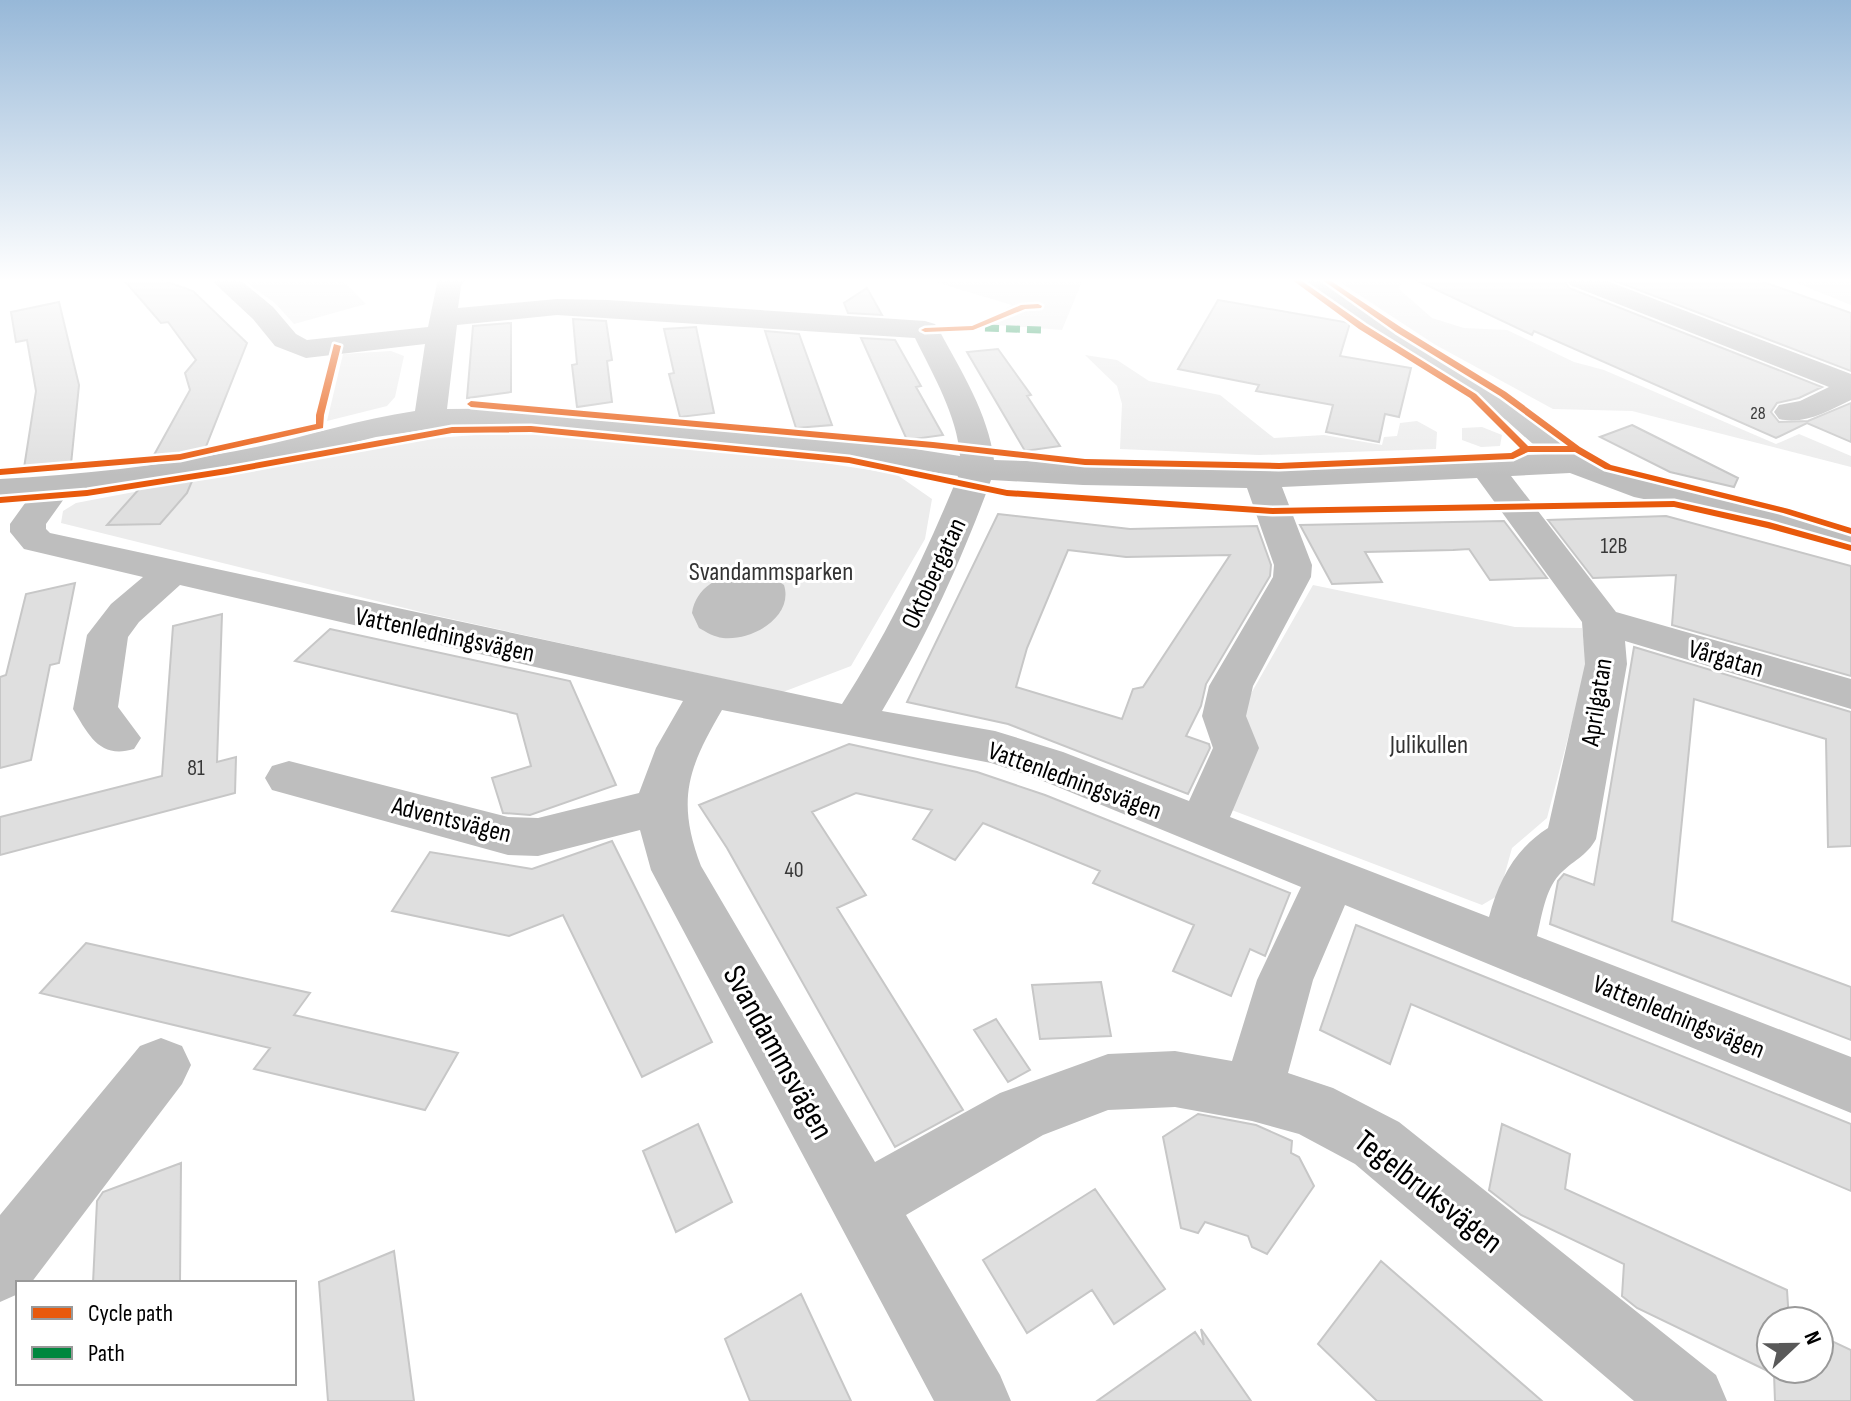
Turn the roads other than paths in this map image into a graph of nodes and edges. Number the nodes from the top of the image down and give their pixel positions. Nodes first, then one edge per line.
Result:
1 (289, 344) edge
2 (333, 344) edge
3 (440, 344) edge
4 (932, 344) edge
5 (1411, 344) edge
6 (1744, 344) edge
7 (1851, 387) edge
8 (1790, 412) dead end
9 (430, 419) junction
10 (1574, 463) junction
11 (978, 469) junction
12 (1488, 469) junction
13 (1261, 478) junction
14 (55, 487) junction
15 (0, 490) edge
16 (1851, 540) edge
17 (171, 573) junction
18 (1602, 621) junction
19 (711, 692) junction
20 (1851, 694) edge
21 (854, 721) junction
22 (118, 738) dead end
23 (289, 778) dead end
24 (662, 806) junction
25 (1201, 828) junction
26 (1331, 878) junction
27 (1507, 948) junction
28 (161, 1065) dead end
29 (1851, 1085) edge
30 (1252, 1093) junction
31 (865, 1203) junction
32 (0, 1268) edge
33 (974, 1401) edge
34 (1690, 1401) edge

1 - 2 street
3 - 9 street
4 - 11 street
5 - 10 street
6 - 7 street
7 - 8 street
9 - 11 street
9 - 14 street
10 - 12 street
10 - 16 street
11 - 13 street
11 - 21 street, Oktobergatan
12 - 13 street
12 - 18 street, Aprilgatan
13 - 25 street
14 - 15 street
14 - 17 street, Vattenledningsvägen
17 - 19 street, Vattenledningsvägen
17 - 22 street
18 - 20 street, Vårgatan
18 - 27 street, Aprilgatan
19 - 21 street, Vattenledningsvägen
19 - 24 street, Svandammsvägen
21 - 25 street, Vattenledningsvägen
23 - 24 street, Adventsvägen
24 - 31 street, Svandammsvägen
25 - 26 street, Vattenledningsvägen
26 - 27 street, Vattenledningsvägen
26 - 30 street
27 - 29 street, Vattenledningsvägen
28 - 32 street
30 - 31 street, Tegelbruksvägen
30 - 34 street, Tegelbruksvägen
31 - 33 street, Svandammsvägen

